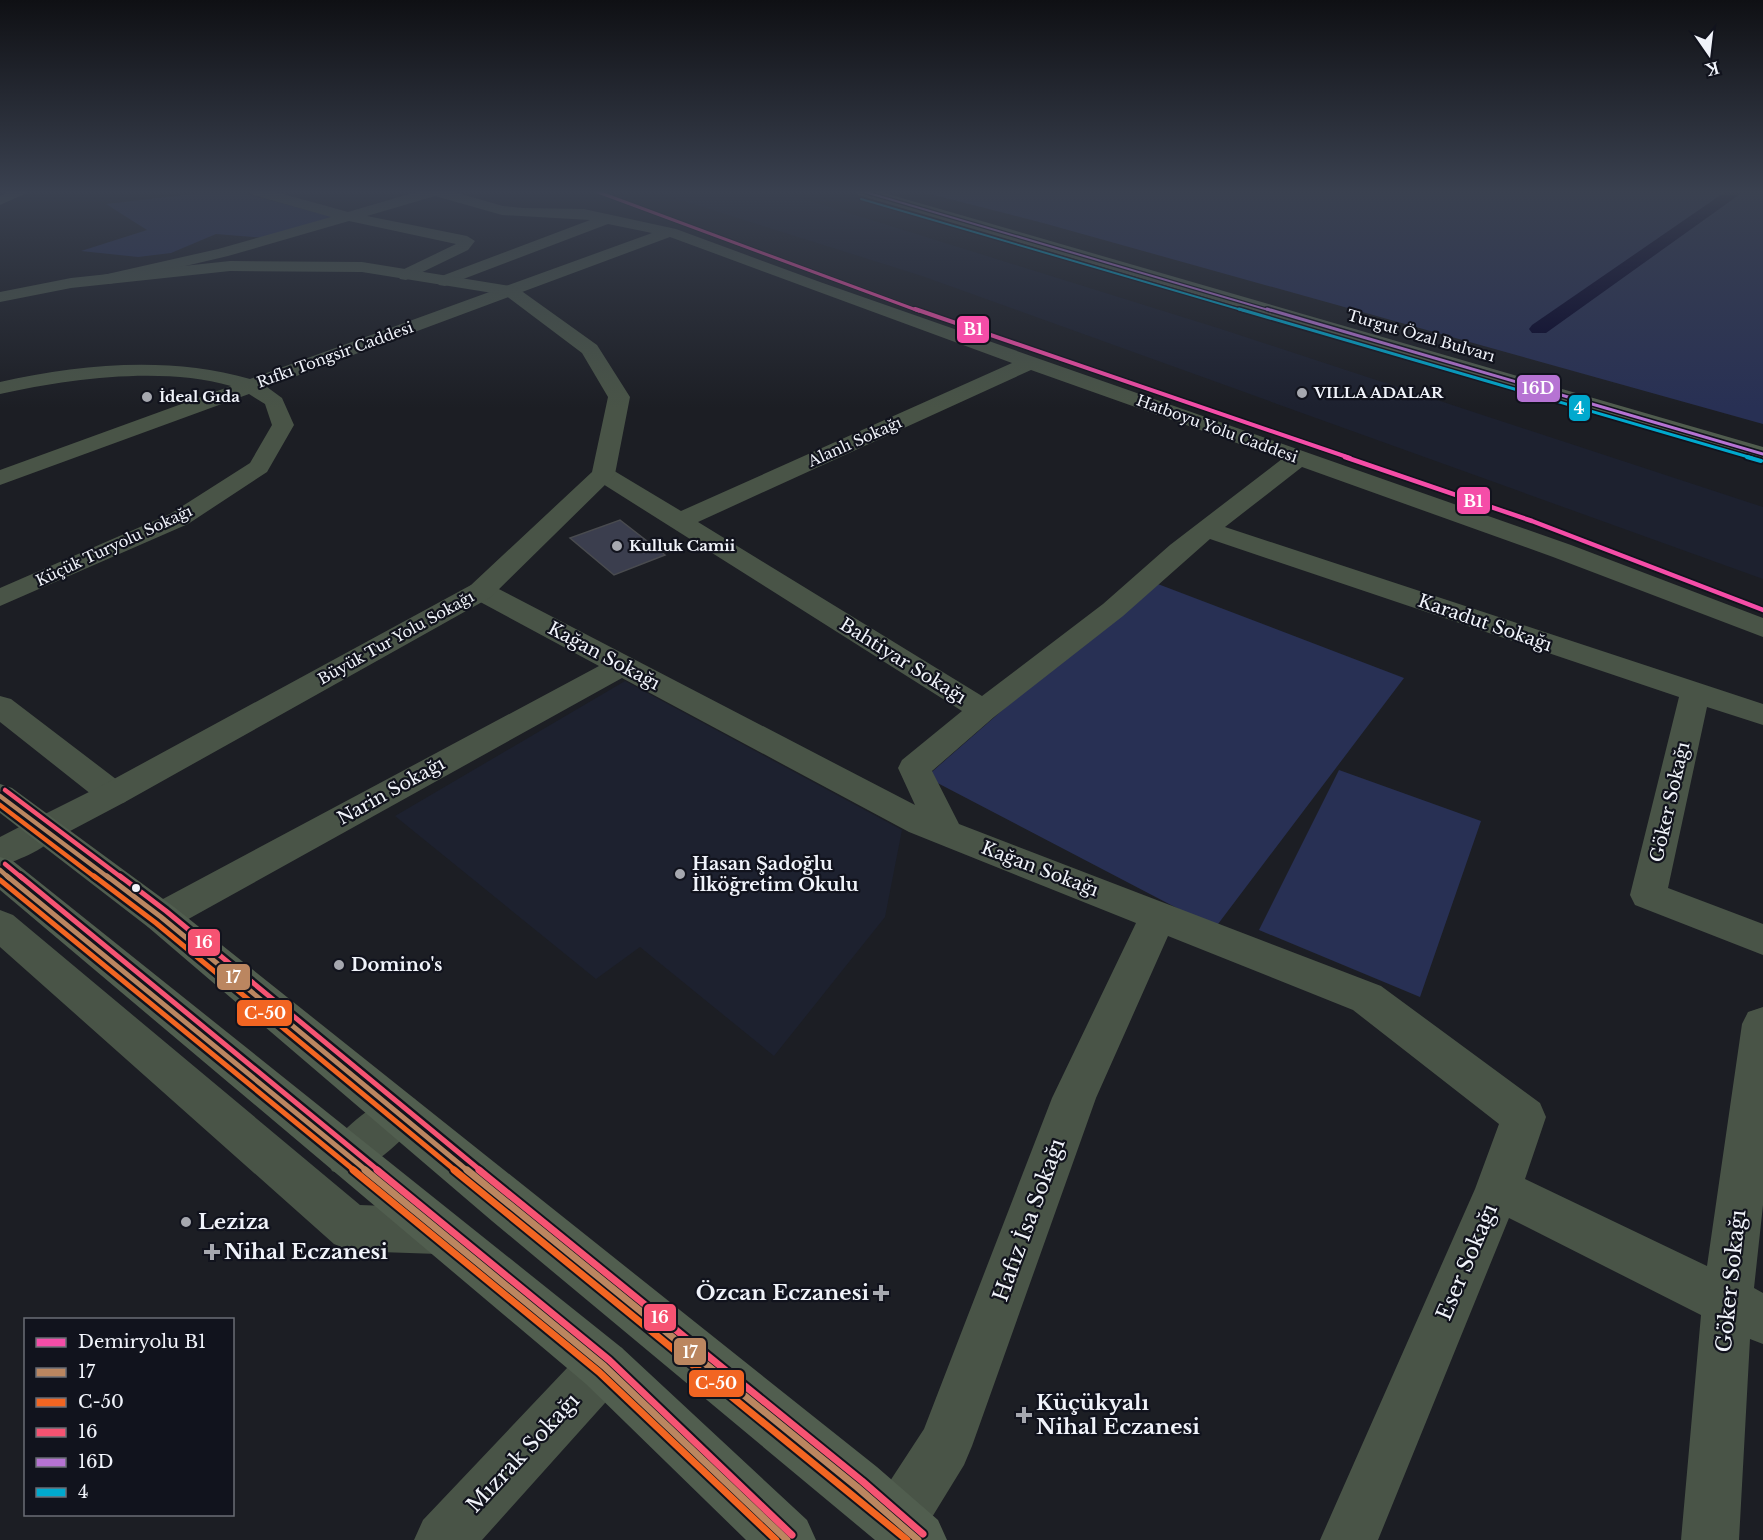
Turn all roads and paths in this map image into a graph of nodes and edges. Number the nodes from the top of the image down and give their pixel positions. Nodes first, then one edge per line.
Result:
1 (172, 264) edge
2 (427, 264) edge
3 (489, 264) edge
4 (584, 264) edge
5 (755, 264) edge
6 (1110, 264) edge
7 (1163, 264) edge
8 (406, 274) junction
9 (109, 279) junction
10 (445, 281) junction
11 (510, 291) junction
12 (0, 297) edge
13 (1486, 354) dead end
14 (1032, 362) junction
15 (251, 386) junction
16 (0, 388) edge
17 (1763, 454) edge
18 (1298, 458) junction
19 (603, 474) junction
20 (0, 478) edge
21 (678, 522) junction
22 (1208, 530) junction
23 (481, 591) junction
24 (0, 598) edge
25 (1763, 628) edge
26 (621, 666) junction
27 (1695, 693) junction
28 (0, 706) edge
29 (983, 710) junction
30 (1763, 715) edge
31 (113, 794) junction
32 (0, 796) edge
33 (43, 830) junction
34 (946, 833) junction
35 (0, 853) edge
36 (0, 870) edge
37 (1158, 916) junction
38 (161, 917) junction
39 (0, 925) edge
40 (1763, 940) edge
41 (1763, 1024) edge
42 (399, 1113) junction
43 (348, 1156) junction
44 (1498, 1189) junction
45 (438, 1231) junction
46 (1745, 1310) edge
47 (604, 1366) junction
48 (907, 1531) edge
49 (781, 1538) edge
50 (443, 1540) edge
51 (1349, 1540) edge
52 (1710, 1540) edge

1 - 9 street
2 - 8 street
3 - 10 street
4 - 11 street, Rıfkı Tongsir Caddesi
5 - 14 street, Hatboyu Yolu Caddesi
6 - 17 highway, Turgut Özal Bulvarı
7 - 13 highway, Turgut Özal Bulvarı
8 - 9 street
8 - 10 street
9 - 12 street
10 - 11 street
11 - 15 street, Rıfkı Tongsir Caddesi
11 - 19 street
14 - 18 street, Hatboyu Yolu Caddesi
14 - 21 street, Alanlı Sokağı
15 - 16 street, Küçük Turyolu Sokağı
15 - 20 street, Rıfkı Tongsir Caddesi
15 - 24 street, Küçük Turyolu Sokağı
18 - 22 street, Bahtiyar Sokağı
18 - 25 street, Hatboyu Yolu Caddesi
19 - 21 street, Bahtiyar Sokağı
19 - 23 street, Büyük Tur Yolu Sokağı
21 - 29 street, Bahtiyar Sokağı
22 - 27 street, Karadut Sokağı
22 - 29 street, Bahtiyar Sokağı
23 - 26 street, Kağan Sokağı
23 - 31 street, Büyük Tur Yolu Sokağı
26 - 34 street, Kağan Sokağı
26 - 38 street, Narin Sokağı
27 - 30 street, Karadut Sokağı
27 - 40 street, Göker Sokağı
28 - 31 street
29 - 34 street
31 - 33 street, Büyük Tur Yolu Sokağı
32 - 33 main road
33 - 35 street, Büyük Tur Yolu Sokağı
33 - 38 main road
34 - 37 street, Kağan Sokağı
36 - 43 main road
37 - 44 street, Kağan Sokağı
37 - 48 street, Hafız İsa Sokağı
38 - 42 main road
39 - 45 street
41 - 46 street, Göker Sokağı
42 - 43 street
42 - 48 main road
43 - 45 main road
44 - 46 street, Eser Sokağı
44 - 51 street, Eser Sokağı
45 - 47 main road
46 - 52 street, Göker Sokağı
47 - 49 main road
47 - 50 street, Mızrak Sokağı

